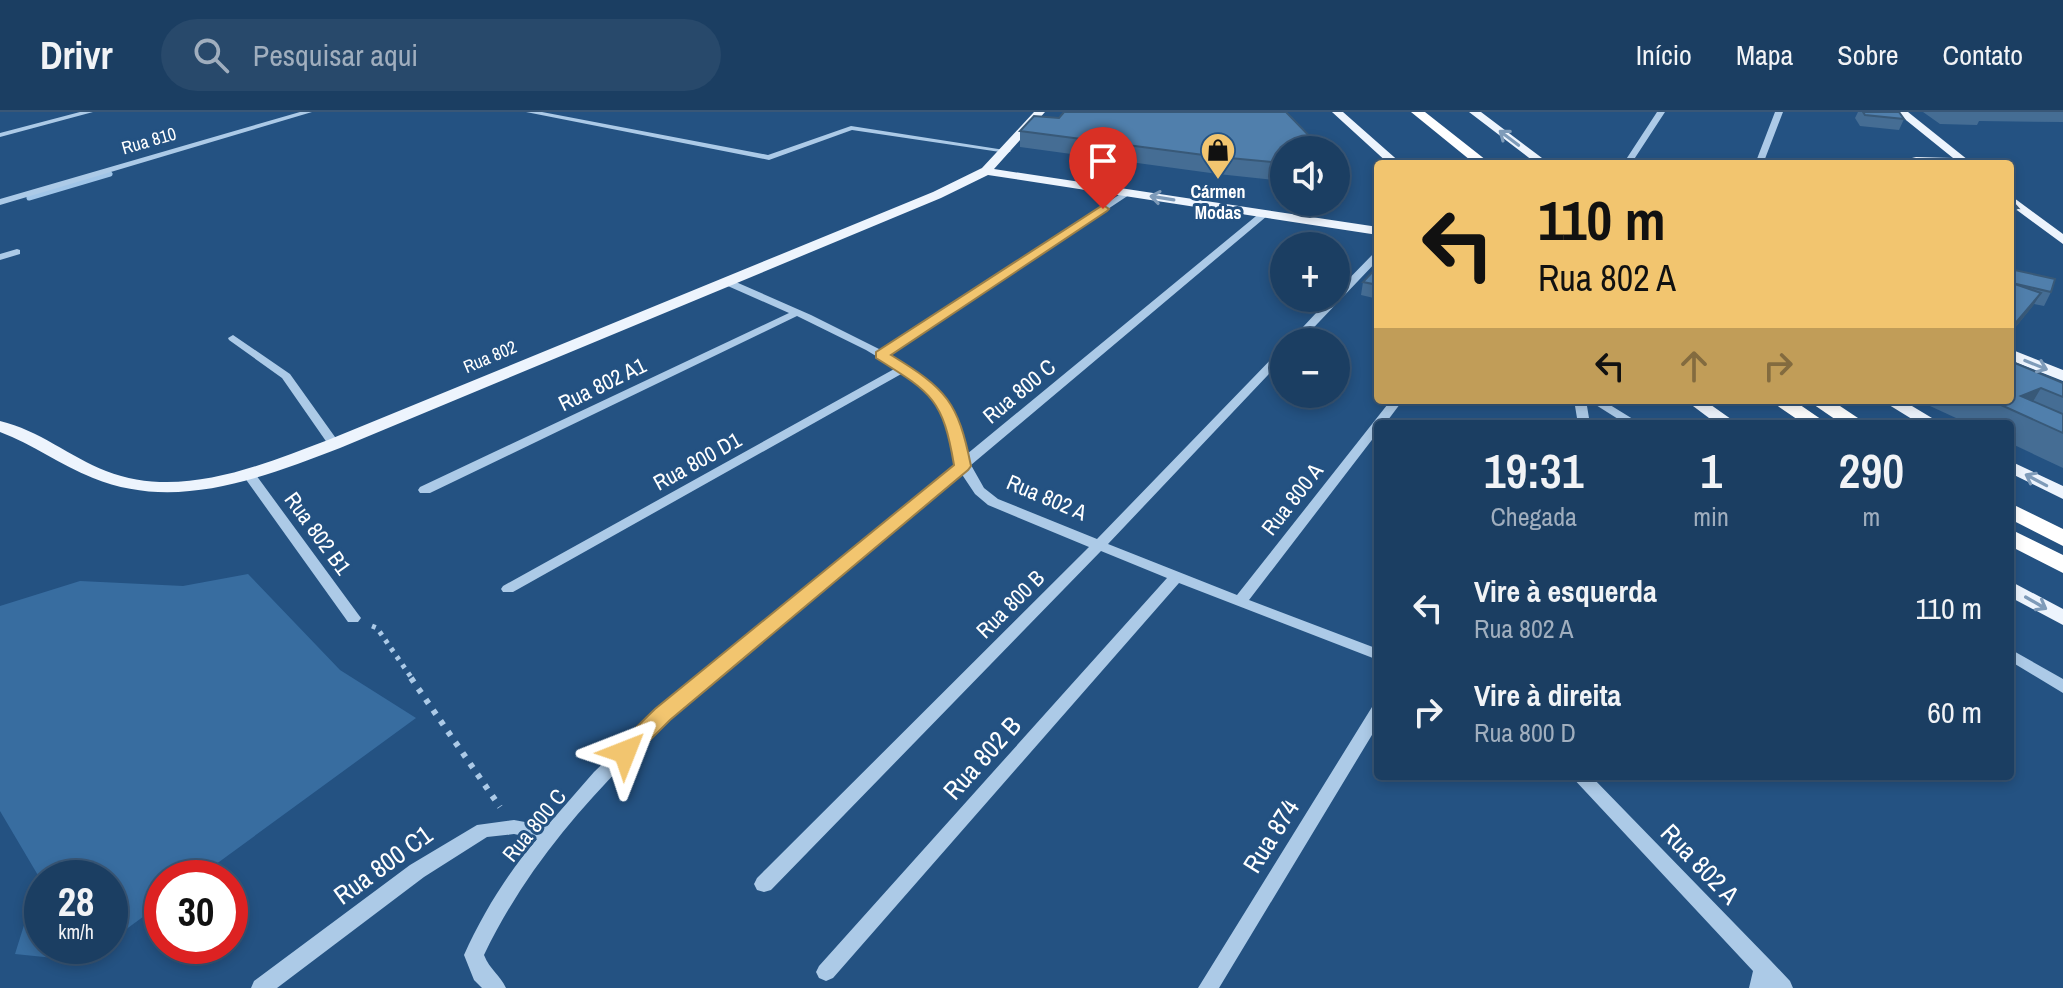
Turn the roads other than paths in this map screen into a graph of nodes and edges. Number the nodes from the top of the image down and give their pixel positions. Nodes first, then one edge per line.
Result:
1 (89, 112) edge
2 (308, 112) edge
3 (530, 112) edge
4 (1040, 112) edge
5 (1337, 112) edge
6 (1474, 112) edge
7 (1661, 112) edge
8 (1779, 112) edge
9 (1901, 112) edge
10 (1412, 116) edge
11 (0, 135) edge
12 (1918, 147) edge
13 (1007, 151) junction
14 (1391, 160) edge
15 (1456, 160) edge
16 (1478, 160) edge
17 (1539, 160) edge
18 (1630, 160) edge
19 (1761, 160) edge
20 (1944, 160) edge
21 (1954, 160) edge
22 (986, 171) junction
23 (1128, 193) junction
24 (0, 202) edge
25 (2014, 202) edge
26 (1264, 214) junction
27 (1374, 230) edge
28 (2060, 235) edge
29 (17, 252) dead end
30 (0, 257) edge
31 (1374, 258) edge
32 (725, 281) junction
33 (1350, 283) edge
34 (1323, 312) edge
35 (796, 313) junction
36 (1307, 328) edge
37 (233, 338) dead end
38 (881, 355) junction
39 (2014, 356) edge
40 (1270, 367) edge
41 (904, 368) junction
42 (2063, 376) edge
43 (1394, 404) edge
44 (1601, 404) edge
45 (1699, 404) edge
46 (1786, 404) edge
47 (1824, 404) edge
48 (1896, 404) edge
49 (1381, 420) edge
50 (1628, 420) edge
51 (1723, 420) edge
52 (1812, 420) edge
53 (1850, 420) edge
54 (1926, 420) edge
55 (0, 426) edge
56 (1374, 429) edge
57 (334, 444) junction
58 (962, 466) junction
59 (2014, 468) edge
60 (248, 474) junction
61 (425, 490) dead end
62 (2063, 493) edge
63 (2014, 512) edge
64 (2014, 538) edge
65 (2063, 539) edge
66 (1099, 545) junction
67 (2063, 565) edge
68 (1176, 577) junction
69 (508, 589) dead end
70 (2014, 590) edge
71 (1240, 601) junction
72 (353, 618) road end
73 (2063, 618) edge
74 (1374, 653) edge
75 (2014, 656) edge
76 (2063, 687) edge
77 (1374, 718) edge
78 (1584, 780) edge
79 (551, 834) junction
80 (764, 884) dead end
81 (826, 972) dead end
82 (1761, 978) edge
83 (261, 988) edge
84 (496, 988) edge
85 (1208, 988) edge
86 (1783, 988) edge

1 - 11 street
2 - 24 street, Rua 810
3 - 13 street
4 - 13 main road
5 - 14 main road
17 -> 6 main road
7 - 18 street
8 - 19 street
9 - 12 main road
10 - 15 highway
10 - 16 highway
12 - 20 main road
12 - 21 main road
13 - 22 main road
22 - 23 main road
22 - 32 main road, Rua 802
26 -> 23 main road
23 - 38 street
25 - 28 main road
26 - 27 main road
26 - 58 street, Rua 800 C
29 - 30 street
31 - 33 street
32 - 35 street, Rua 802 A
32 - 57 main road, Rua 802
34 - 36 street
35 - 38 street, Rua 802 A
35 - 61 street, Rua 802 A1
37 - 57 street
38 - 41 street, Rua 802 A
39 -> 42 main road
40 - 66 street, Rua 800 B
41 - 58 street, Rua 802 A
41 - 69 street, Rua 800 D1
43 - 49 street, Rua 800 A
44 - 50 street
45 - 51 main road
46 - 52 highway
47 - 53 highway
48 - 54 main road
55 - 60 main road, Rua 802
56 - 71 street, Rua 800 A
57 - 60 main road, Rua 802
58 - 66 street, Rua 802 A
58 - 79 street, Rua 800 C
62 -> 59 main road
60 - 72 street, Rua 802 B1
63 - 65 highway
64 - 67 highway
66 - 68 street, Rua 802 A
66 - 80 street, Rua 800 B
68 - 71 street, Rua 802 A
68 - 81 street, Rua 802 B
70 -> 73 main road
71 - 74 street, Rua 802 A
75 - 76 street
77 - 85 street, Rua 874
78 - 82 street, Rua 802 A
79 - 83 street, Rua 800 C1
79 - 84 street, Rua 800 C
82 - 86 street, Rua 802 A

